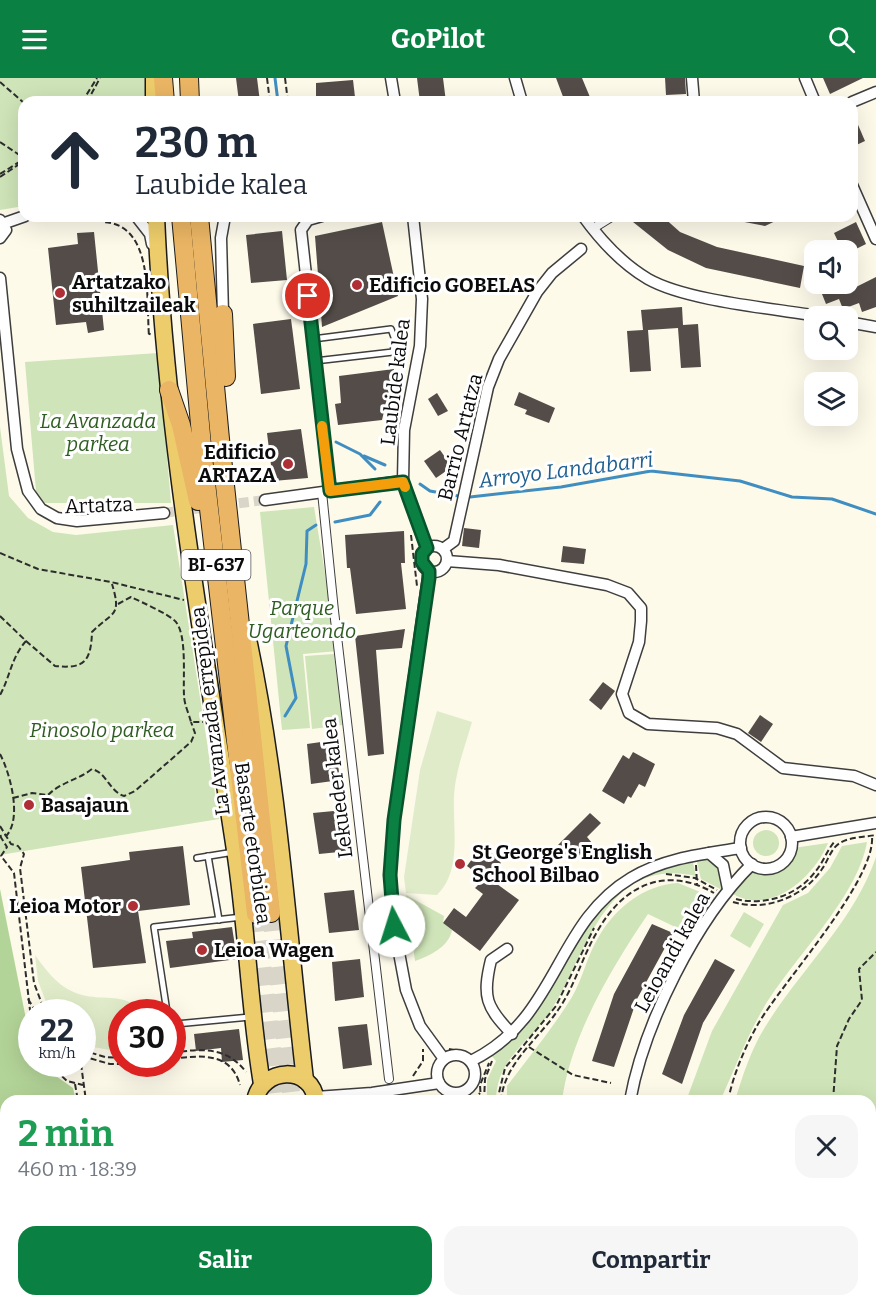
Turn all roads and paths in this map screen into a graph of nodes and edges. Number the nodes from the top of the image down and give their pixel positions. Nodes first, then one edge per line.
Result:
1 (99, 78) edge
2 (154, 78) edge
3 (163, 78) edge
4 (170, 78) edge
5 (189, 78) edge
6 (267, 78) edge
7 (285, 78) edge
8 (391, 78) edge
9 (515, 78) edge
10 (692, 78) edge
11 (805, 78) edge
12 (0, 83) edge
13 (876, 92) edge
14 (88, 96) edge
15 (154, 96) edge
16 (164, 96) edge
17 (172, 96) edge
18 (190, 96) edge
19 (269, 96) edge
20 (287, 96) edge
21 (394, 96) edge
22 (520, 96) edge
23 (693, 96) edge
24 (810, 96) edge
25 (18, 98) edge
26 (858, 100) edge
27 (0, 142) edge
28 (18, 156) edge
29 (18, 164) edge
30 (0, 176) edge
31 (858, 198) edge
32 (18, 218) edge
33 (2, 222) edge
34 (102, 222) edge
35 (141, 222) edge
36 (156, 222) edge
37 (182, 222) edge
38 (200, 222) edge
39 (224, 222) edge
40 (307, 222) edge
41 (414, 222) edge
42 (587, 222) edge
43 (603, 222) edge
44 (126, 228) dead end
45 (592, 229) junction
46 (0, 238) edge
47 (876, 239) edge
48 (580, 249) dead end
49 (159, 274) junction
50 (0, 278) edge
51 (804, 313) edge
52 (223, 314) joint
53 (858, 324) edge
54 (876, 327) edge
55 (313, 339) junction
56 (315, 361) junction
57 (169, 390) junction
58 (403, 482) junction
59 (326, 492) junction
60 (265, 500) tunnel mouth
61 (164, 513) tunnel mouth
62 (229, 523) junction
63 (427, 548) junction
64 (443, 549) junction
65 (0, 553) edge
66 (447, 561) junction
67 (429, 571) junction
68 (235, 576) junction
69 (111, 582) junction
70 (196, 603) junction
71 (118, 604) junction
72 (0, 616) edge
73 (222, 620) junction
74 (26, 641) junction
75 (0, 695) edge
76 (214, 722) junction
77 (191, 723) junction
78 (0, 754) edge
79 (876, 785) edge
80 (13, 798) junction
81 (876, 823) edge
82 (0, 826) edge
83 (875, 834) edge
84 (6, 835) junction
85 (0, 836) edge
86 (791, 837) junction
87 (741, 848) junction
88 (236, 852) junction
89 (709, 853) junction
90 (208, 856) junction
91 (694, 856) junction
92 (197, 858) dead end
93 (752, 864) junction
94 (698, 882) junction
95 (725, 894) junction
96 (257, 915) junction
97 (219, 920) junction
98 (507, 949) dead end
99 (876, 952) edge
100 (27, 997) edge
101 (40, 999) edge
102 (165, 999) edge
103 (255, 1016) junction
104 (186, 1023) edge
105 (512, 1034) junction
106 (442, 1045) dead end
107 (529, 1047) junction
108 (186, 1052) edge
109 (490, 1054) junction
110 (186, 1059) edge
111 (444, 1059) junction
112 (471, 1061) junction
113 (246, 1072) dead end
114 (63, 1077) edge
115 (82, 1077) edge
116 (389, 1079) dead end
117 (305, 1080) junction
118 (439, 1083) junction
119 (611, 1083) dead end
120 (75, 1084) junction
121 (262, 1084) junction
122 (83, 1085) junction
123 (240, 1085) dead end
124 (482, 1092) junction
125 (77, 1095) edge
126 (85, 1095) edge
127 (257, 1095) edge
128 (314, 1095) edge
129 (353, 1095) edge
130 (453, 1095) edge
131 (459, 1095) edge
132 (479, 1095) edge
133 (482, 1095) edge
134 (500, 1095) edge
135 (501, 1095) edge
136 (632, 1095) edge
137 (730, 1095) edge
138 (833, 1095) edge

1 - 14 path
2 - 15 main road
3 - 16 highway
4 - 17 highway
5 - 18 highway
6 - 19 path
7 - 20 path
8 - 21 street
9 - 22 street
10 - 23 street
11 - 24 street
12 - 25 path
13 - 26 street
27 - 28 path
29 - 30 path
31 - 47 street
32 - 33 street
33 - 46 street
34 - 44 path
35 - 49 street
36 - 49 main road, Basarte etorbidea
37 - 73 highway, La Avanzada errepidea / BI-637
38 - 62 highway, La Avanzada errepidea / BI-637
39 - 52 street
40 - 55 street
41 - 58 street, Laubide kalea
42 - 45 street
43 - 45 street
45 - 51 street
48 - 64 street, Barrio Artatza
49 - 57 main road, Basarte etorbidea
50 - 61 street
52 - 62 highway
53 - 54 street
55 - 56 street
55 - 56 lane
56 - 59 street
57 - 70 main road, Basarte etorbidea
57 - 73 highway
58 - 59 street
58 - 63 street, Laubide kalea
59 - 60 street
59 - 116 street, Lekueder kalea
62 - 68 highway, La Avanzada errepidea / BI-637
63 - 64 street
63 - 67 street
64 - 66 street
65 - 69 path
66 - 67 street
66 - 79 street
67 - 111 street
68 - 96 highway, La Avanzada errepidea / BI-637
68 - 117 main road, Basarte etorbidea
69 - 70 path
69 - 71 path
70 - 76 main road, Basarte etorbidea
71 - 74 path
71 - 77 path
72 - 74 path
73 - 96 highway, La Avanzada errepidea / BI-637
74 - 75 path
76 - 77 path
76 - 88 main road, Basarte etorbidea
77 - 80 path
78 - 80 path
80 - 84 path
81 - 86 street
82 - 84 path
83 - 95 path
83 - 95 path
83 - 137 path
84 - 85 path
84 - 101 path
85 - 100 path
86 - 87 street
86 - 93 street
87 - 89 street
87 - 93 street
88 - 90 lane
88 - 96 main road, Basarte etorbidea
89 - 91 street
89 - 95 street
90 - 92 lane
90 - 97 lane
91 - 94 path
91 - 105 street
93 - 95 street, Leioandi kalea
94 - 95 path
94 - 107 path
94 - 134 path
95 - 136 street, Leioandi kalea
96 - 97 lane
96 - 103 main road, Basarte etorbidea
97 - 102 lane
98 - 105 street
99 - 138 path
103 - 104 lane
103 - 121 main road, Basarte etorbidea
105 - 109 street
106 - 109 path
107 - 119 path
107 - 135 path
108 - 113 path
109 - 112 street
109 - 124 path
110 - 123 path
111 - 112 street
111 - 118 street
112 - 131 street
114 - 120 path
115 - 122 path
117 - 121 main road
117 - 128 main road
118 - 129 street
118 - 130 street
120 - 122 path
120 - 125 path
121 - 127 main road
122 - 126 path
124 - 132 path
124 - 133 path

